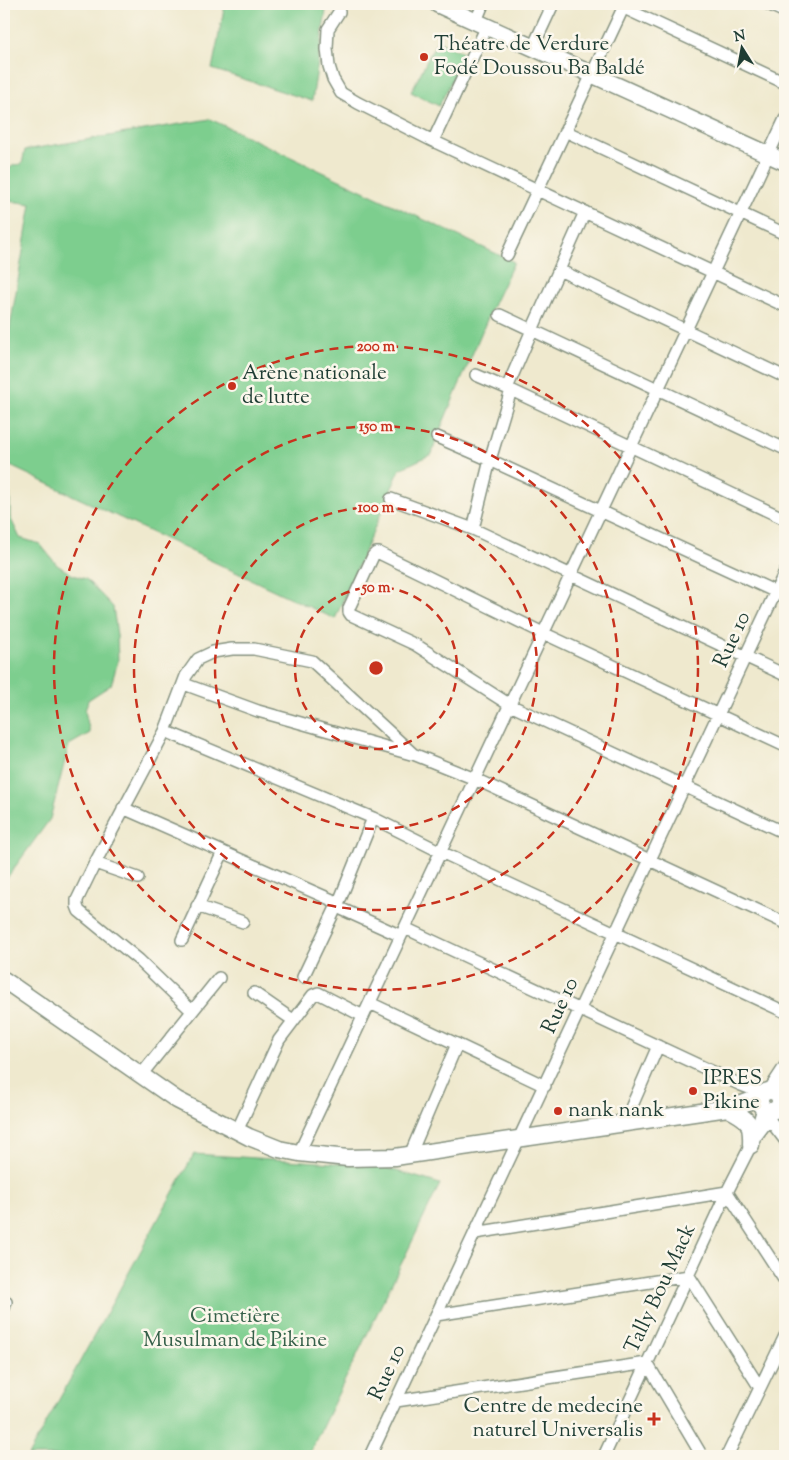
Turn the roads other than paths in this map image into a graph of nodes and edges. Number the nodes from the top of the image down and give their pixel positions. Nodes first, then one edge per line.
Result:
1 (437, 4) edge
2 (483, 4) edge
3 (553, 4) edge
4 (768, 4) edge
5 (624, 6) edge
6 (339, 12) dead end
7 (785, 12) edge
8 (481, 24) junction
9 (533, 47) junction
10 (592, 74) junction
11 (785, 83) edge
12 (785, 119) edge
13 (565, 132) junction
14 (433, 141) junction
15 (768, 155) junction
16 (785, 162) edge
17 (538, 190) junction
18 (585, 212) junction
19 (741, 214) junction
20 (785, 234) edge
21 (507, 255) dead end
22 (559, 270) junction
23 (713, 273) junction
24 (785, 306) edge
25 (500, 315) dead end
26 (532, 330) junction
27 (686, 330) junction
28 (476, 375) dead end
29 (785, 377) edge
30 (509, 389) junction
31 (658, 389) junction
32 (437, 437) dead end
33 (631, 447) junction
34 (785, 449) edge
35 (490, 460) junction
36 (391, 499) dead end
37 (600, 512) junction
38 (785, 519) edge
39 (474, 529) junction
40 (785, 572) edge
41 (571, 575) junction
42 (776, 592) junction
43 (544, 633) junction
44 (745, 657) junction
45 (785, 675) edge
46 (184, 684) junction
47 (510, 705) junction
48 (718, 715) junction
49 (165, 732) junction
50 (785, 746) edge
51 (413, 754) junction
52 (475, 779) junction
53 (685, 786) junction
54 (123, 808) junction
55 (374, 818) junction
56 (785, 833) edge
57 (223, 852) junction
58 (440, 852) junction
59 (650, 860) junction
60 (95, 863) junction
61 (138, 878) dead end
62 (338, 905) junction
63 (198, 906) junction
64 (243, 922) dead end
65 (785, 923) edge
66 (403, 932) junction
67 (616, 934) junction
68 (182, 940) dead end
69 (303, 977) dead end
70 (219, 978) dead end
71 (4, 980) edge
72 (254, 993) dead end
73 (370, 1003) junction
74 (581, 1009) junction
75 (192, 1011) junction
76 (785, 1012) edge
77 (363, 1016) junction
78 (294, 1020) junction
79 (457, 1044) junction
80 (658, 1046) junction
81 (784, 1069) edge
82 (141, 1075) junction
83 (544, 1086) junction
84 (772, 1104) edge
85 (730, 1108) junction
86 (624, 1124) junction
87 (237, 1131) junction
88 (520, 1140) junction
89 (785, 1140) edge
90 (752, 1142) junction
91 (299, 1153) junction
92 (410, 1155) junction
93 (727, 1192) junction
94 (475, 1233) junction
95 (689, 1276) junction
96 (785, 1281) edge
97 (436, 1315) junction
98 (785, 1336) edge
99 (781, 1360) edge
100 (647, 1363) junction
101 (760, 1388) junction
102 (396, 1401) junction
103 (606, 1455) edge
104 (370, 1456) edge
105 (702, 1456) edge
106 (727, 1456) edge

1 - 8 street
2 - 8 street
3 - 9 street
4 - 7 street
5 - 10 street
5 - 11 street
6 - 14 street
8 - 9 street
8 - 14 street
9 - 10 street
10 - 13 street
10 - 15 street
12 - 15 street
13 - 17 street
13 - 19 street
14 - 17 street
15 - 16 street
15 - 19 street
17 - 18 street
17 - 21 street
18 - 22 street
18 - 23 street
19 - 20 street
19 - 23 street
22 - 26 street
22 - 27 street
23 - 24 street
23 - 27 street
25 - 26 street
26 - 30 street
26 - 31 street
27 - 29 street
27 - 31 street
28 - 30 street
30 - 33 street
30 - 35 street
31 - 33 street
31 - 34 street
32 - 35 street
33 - 37 street
33 - 38 street
35 - 37 street
35 - 39 street
36 - 39 street
37 - 41 street
37 - 42 street
39 - 41 street
40 - 42 street, Rue 10
41 - 43 street
41 - 44 street
42 - 44 street, Rue 10
43 - 47 street
43 - 47 street
43 - 48 street
44 - 45 street
44 - 48 street, Rue 10
46 - 49 street
46 - 51 street
46 - 51 street
47 - 52 street
47 - 53 street
48 - 50 street
48 - 53 street, Rue 10
49 - 54 street
49 - 55 street
51 - 52 street
52 - 58 street
52 - 59 street
53 - 56 street
53 - 59 street, Rue 10
54 - 57 street
54 - 60 street
55 - 58 street
55 - 62 street
57 - 62 street
57 - 63 street
58 - 66 street
58 - 67 street
59 - 65 street
59 - 67 street, Rue 10
60 - 61 street
60 - 75 street
62 - 66 street
62 - 69 street
63 - 64 street
63 - 68 street
66 - 73 street
66 - 74 street
67 - 74 street, Rue 10
67 - 76 street
70 - 75 street
71 - 82 street
72 - 78 street
73 - 77 street
73 - 79 street
74 - 80 street
74 - 83 street, Rue 10
75 - 82 street
77 - 78 street
77 - 91 street
78 - 87 street
79 - 83 street
79 - 92 street
80 - 84 street
80 - 86 street
81 - 84 street, Tally Bou Mack
82 - 87 street
83 - 88 street, Rue 10
84 - 85 street
84 - 89 street
84 - 90 street, Tally Bou Mack
85 - 86 street
85 - 90 street
86 - 88 street
87 - 91 street
88 - 92 street
88 - 94 street, Rue 10
90 - 93 street, Tally Bou Mack
91 - 92 street
93 - 94 street
93 - 95 street, Tally Bou Mack
93 - 96 street
94 - 97 street, Rue 10
95 - 97 street
95 - 100 street, Tally Bou Mack
95 - 101 street
97 - 102 street, Rue 10
98 - 99 street
99 - 101 street
100 - 102 street
100 - 103 street, Tally Bou Mack
100 - 105 street
101 - 106 street
102 - 104 street, Rue 10

